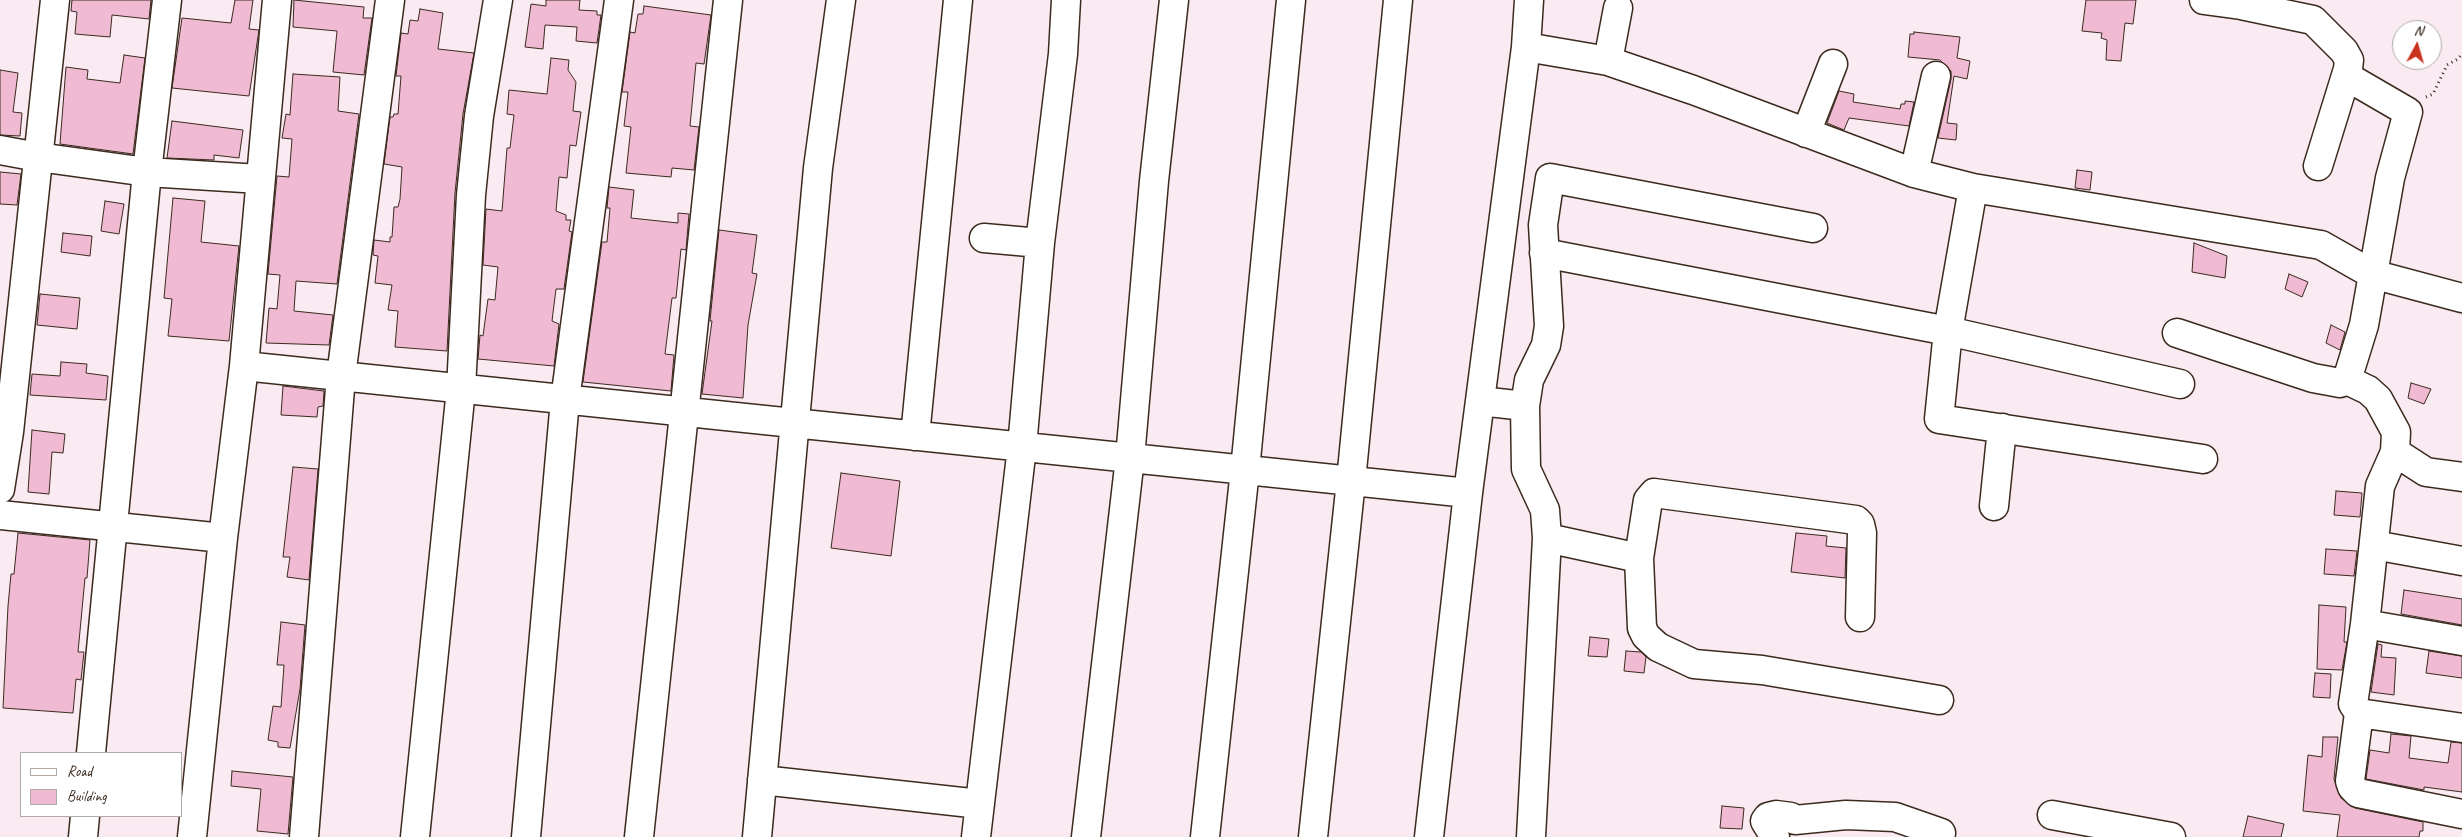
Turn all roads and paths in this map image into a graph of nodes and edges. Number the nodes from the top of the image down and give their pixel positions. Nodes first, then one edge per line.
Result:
1 (55, 0) edge
2 (167, 0) edge
3 (277, 0) edge
4 (390, 0) edge
5 (498, 0) edge
6 (619, 0) edge
7 (728, 0) edge
8 (841, 0) edge
9 (958, 0) edge
10 (1066, 0) edge
11 (1174, 0) edge
12 (1291, 0) edge
13 (1398, 0) edge
14 (1529, 0) edge
15 (2204, 0) edge
16 (1618, 8) dead end
17 (1526, 47) junction
18 (2462, 54) edge
19 (1608, 61) junction
20 (1832, 64) dead end
21 (1936, 76) dead end
22 (2346, 76) junction
23 (2402, 107) junction
24 (1806, 133) junction
25 (0, 150) edge
26 (38, 157) junction
27 (2318, 166) dead end
28 (147, 172) junction
29 (1914, 173) junction
30 (260, 179) junction
31 (1973, 188) junction
32 (1504, 212) junction
33 (1543, 225) junction
34 (1813, 228) dead end
35 (984, 238) dead end
36 (1040, 243) junction
37 (1544, 252) junction
38 (2372, 274) junction
39 (2462, 298) edge
40 (1948, 331) junction
41 (2178, 332) dead end
42 (244, 366) junction
43 (341, 376) junction
44 (2347, 380) junction
45 (2180, 384) dead end
46 (460, 388) junction
47 (566, 400) junction
48 (1480, 401) junction
49 (1525, 406) junction
50 (685, 412) junction
51 (796, 423) junction
52 (2002, 428) junction
53 (914, 436) junction
54 (1022, 447) junction
55 (2395, 452) junction
56 (1130, 458) junction
57 (2203, 459) dead end
58 (1245, 470) junction
59 (2462, 477) edge
60 (1351, 481) junction
61 (0, 489) edge
62 (1468, 493) junction
63 (1994, 506) dead end
64 (0, 515) edge
65 (112, 525) junction
66 (223, 538) junction
67 (1547, 538) junction
68 (2374, 545) junction
69 (1639, 558) junction
70 (2462, 561) edge
71 (1860, 617) dead end
72 (2365, 624) junction
73 (2462, 641) edge
74 (1939, 700) dead end
75 (2359, 713) junction
76 (2462, 728) edge
77 (91, 752) edge
78 (762, 780) junction
79 (980, 804) junction
80 (2462, 814) edge
81 (2052, 815) dead end
82 (85, 817) edge
83 (1788, 831) edge
84 (1941, 832) dead end
85 (83, 837) edge
86 (192, 837) edge
87 (304, 837) edge
88 (415, 837) edge
89 (526, 837) edge
90 (639, 837) edge
91 (757, 837) edge
92 (976, 837) edge
93 (1086, 837) edge
94 (1205, 837) edge
95 (1313, 837) edge
96 (1430, 837) edge
97 (1531, 837) edge
98 (2171, 837) edge

1 - 26 street
2 - 28 street
3 - 30 street
4 - 43 street
5 - 46 street
6 - 47 street
7 - 50 street
8 - 51 street
9 - 53 street
10 - 36 street
11 - 56 street
12 - 58 street
13 - 60 street
14 - 17 street
15 - 22 street
16 - 19 street
17 - 19 street
17 - 32 street
18 - 23 path
19 - 24 street
20 - 24 street
21 - 29 street
22 - 23 street
22 - 27 street
23 - 38 street
24 - 29 street
25 - 26 street
26 - 28 street
26 - 61 street
28 - 30 street
28 - 65 street
29 - 31 street
30 - 42 street
31 - 38 street
31 - 40 street
32 - 33 street
32 - 48 street
33 - 34 street
33 - 37 street
35 - 36 street
36 - 54 street
37 - 40 street
37 - 49 street
38 - 39 street
38 - 44 street
40 - 45 street
40 - 52 street
41 - 44 street
42 - 43 street
42 - 66 street
43 - 46 street
43 - 87 street
44 - 55 street
46 - 47 street
46 - 88 street
47 - 50 street
47 - 89 street
48 - 49 street
48 - 62 street
49 - 67 street
50 - 51 street
50 - 90 street
51 - 53 street
51 - 78 street
52 - 57 street
52 - 63 street
53 - 54 street
54 - 56 street
54 - 79 street
55 - 59 street
55 - 68 street
56 - 58 street
56 - 93 street
58 - 60 street
58 - 94 street
60 - 62 street
60 - 95 street
62 - 96 street
64 - 65 street
65 - 66 street
65 - 77 street
66 - 86 street
67 - 69 street
67 - 97 street
68 - 70 street
68 - 72 street
69 - 71 street
69 - 74 street
72 - 73 street
72 - 75 street
75 - 76 street
75 - 80 street
78 - 79 street
78 - 91 street
79 - 92 street
81 - 98 street
82 - 85 street
83 - 84 street

